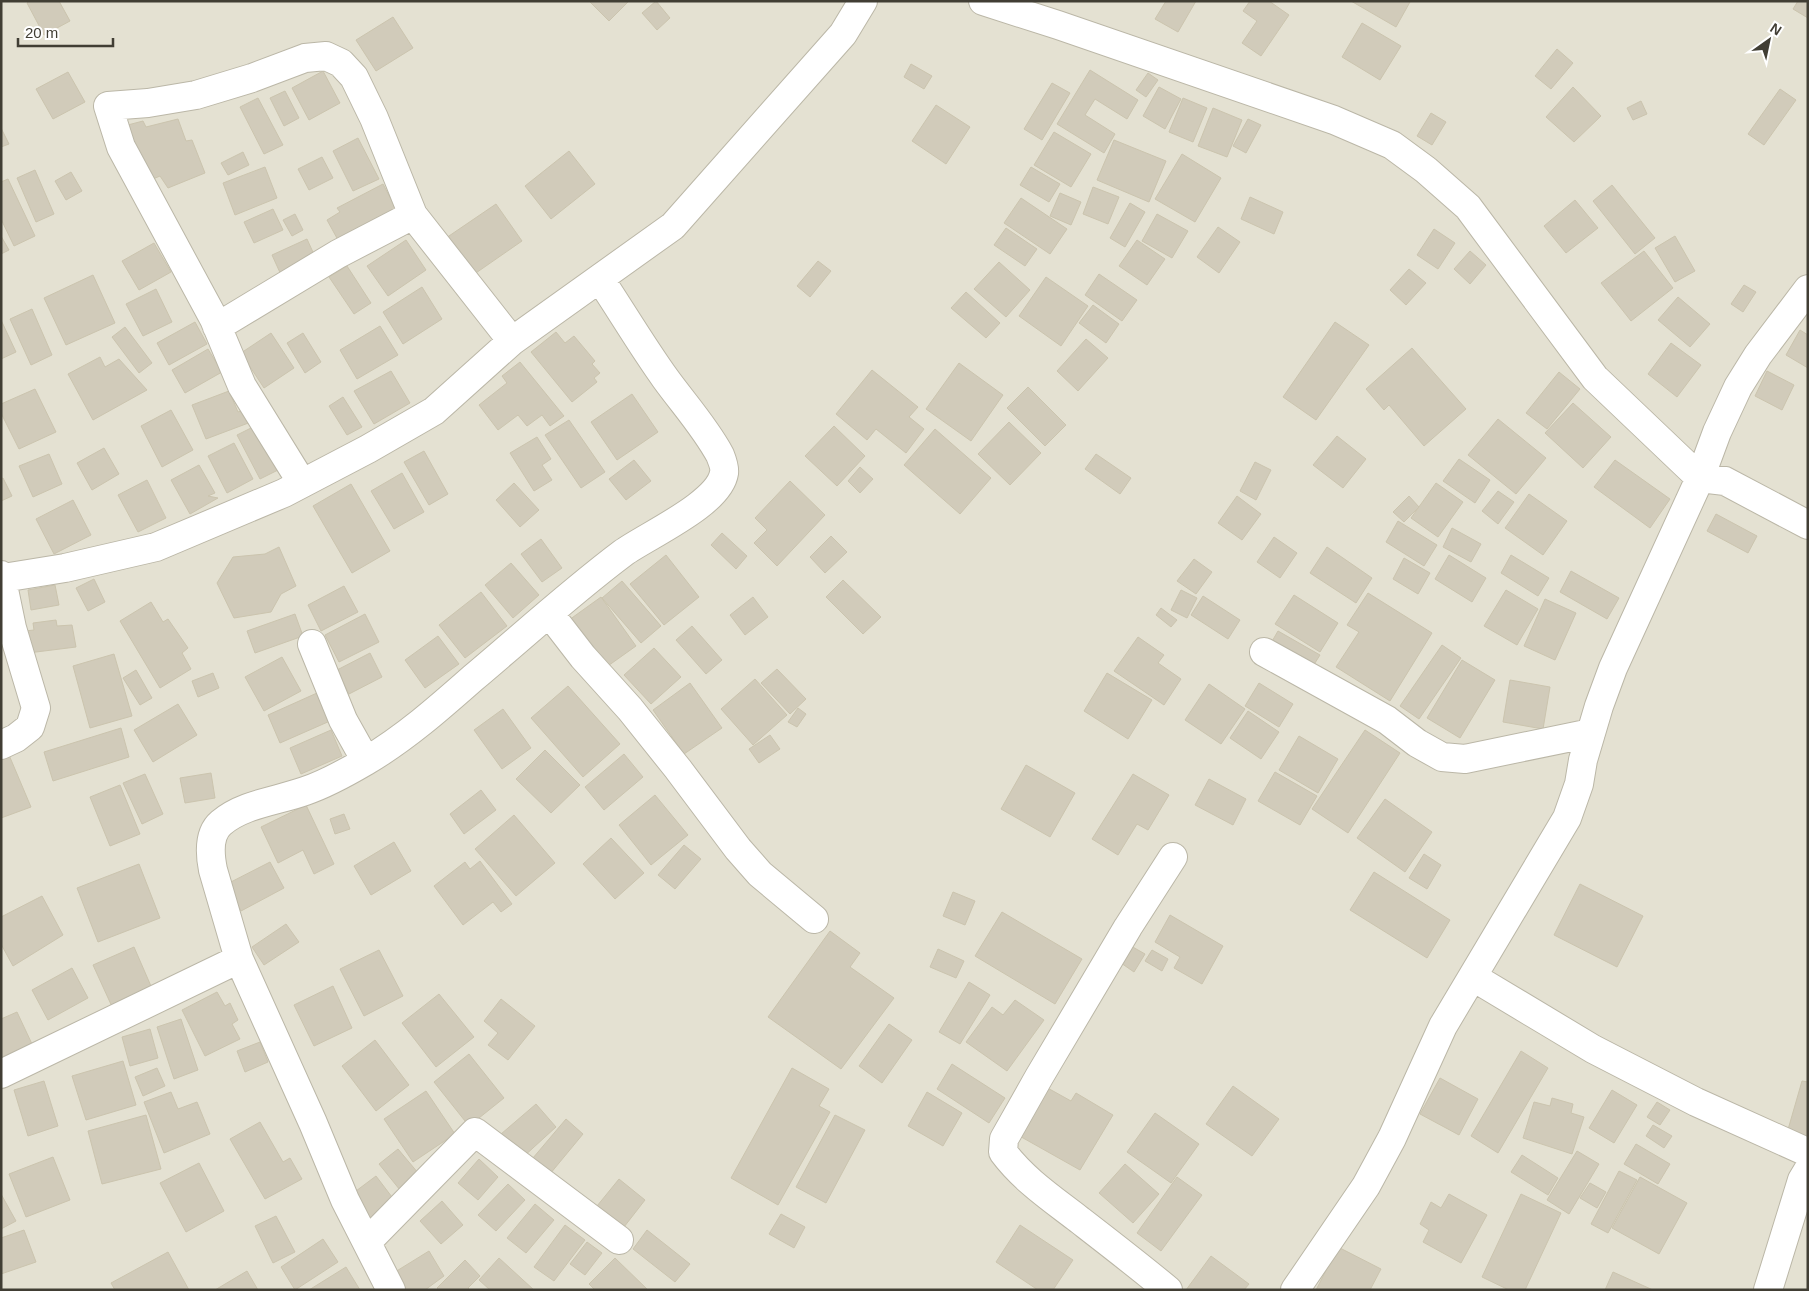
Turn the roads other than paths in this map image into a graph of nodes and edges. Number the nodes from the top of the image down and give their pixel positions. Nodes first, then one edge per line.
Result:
1 (863, 1) edge
2 (984, 1) edge
3 (413, 215) junction
4 (600, 279) junction
5 (1808, 289) edge
6 (217, 327) junction
7 (512, 341) junction
8 (1700, 478) junction
9 (302, 483) junction
10 (1808, 526) edge
11 (2, 577) edge
12 (549, 613) junction
13 (312, 644) dead end
14 (1264, 652) dead end
15 (1591, 733) junction
16 (1, 745) edge
17 (366, 761) junction
18 (1173, 857) dead end
19 (814, 919) dead end
20 (239, 960) junction
21 (1472, 977) junction
22 (1, 1074) edge
23 (1807, 1161) edge
24 (619, 1240) dead end
25 (367, 1242) junction
26 (391, 1290) edge
27 (1168, 1290) edge
28 (1295, 1290) edge
29 (1768, 1290) edge

1 - 4 street
2 - 8 street
3 - 6 street
3 - 6 street
3 - 7 street
4 - 7 street
4 - 12 street
5 - 8 street
6 - 9 street
7 - 9 street
8 - 10 street
8 - 15 street
9 - 11 street
11 - 16 street
12 - 17 street
12 - 19 street
13 - 17 street
14 - 15 street
15 - 21 street
17 - 20 street
18 - 27 street
20 - 22 street
20 - 25 street
21 - 23 street
21 - 28 street
23 - 29 street
24 - 25 street
25 - 26 street

